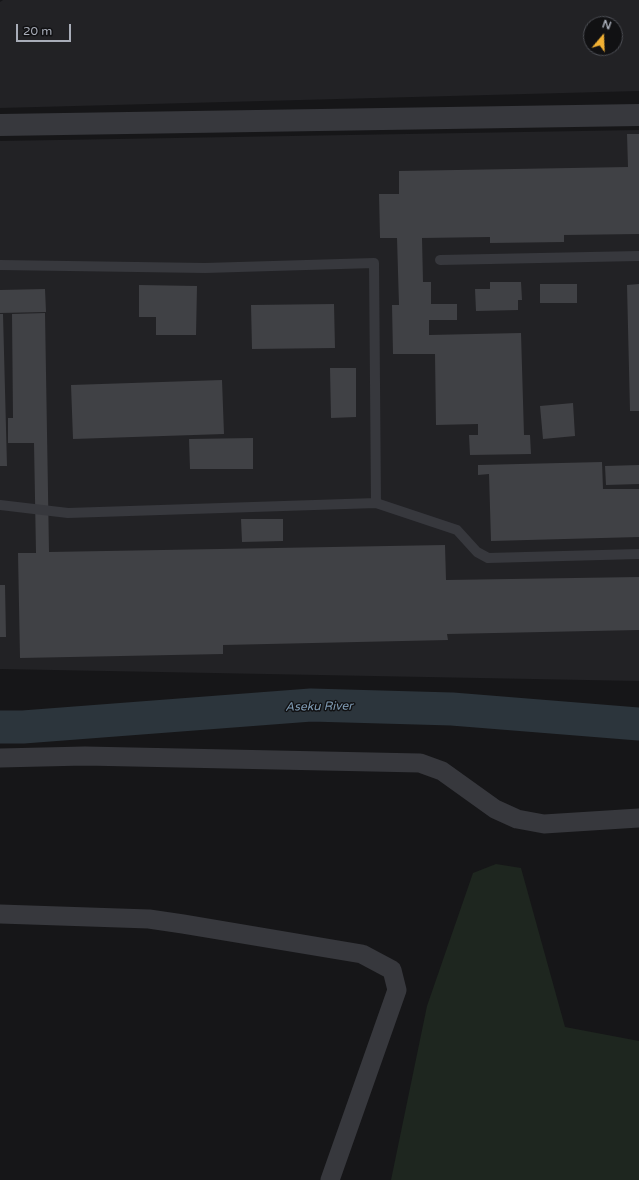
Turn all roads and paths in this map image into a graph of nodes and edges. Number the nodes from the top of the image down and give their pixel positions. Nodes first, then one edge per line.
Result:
1 (639, 115) edge
2 (0, 125) edge
3 (639, 256) edge
4 (440, 260) dead end
5 (0, 265) edge
6 (376, 504) junction
7 (0, 505) edge
8 (639, 554) edge
9 (0, 758) edge
10 (639, 818) edge
11 (0, 914) edge
12 (330, 1180) edge

1 - 2 street
3 - 4 lane
5 - 6 lane
6 - 7 lane
6 - 8 lane
9 - 10 street
11 - 12 street

